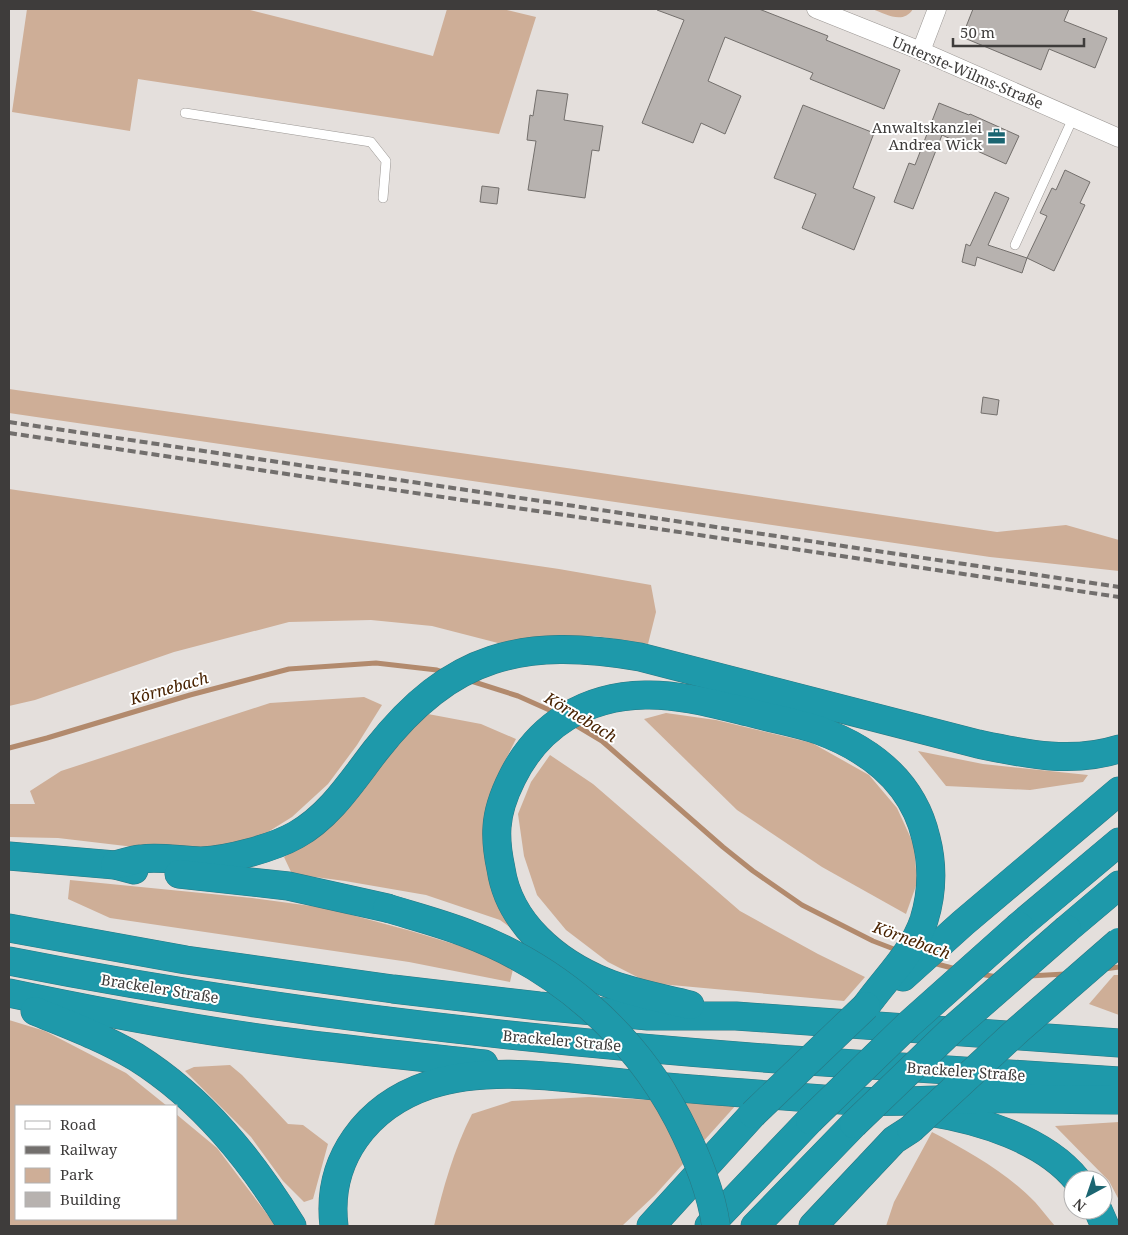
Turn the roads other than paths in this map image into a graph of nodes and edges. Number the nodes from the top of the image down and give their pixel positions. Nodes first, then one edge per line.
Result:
1 (816, 9) edge
2 (937, 9) edge
3 (921, 51) junction
4 (185, 113) dead end
5 (1073, 118) junction
6 (1119, 138) edge
7 (383, 198) dead end
8 (1015, 246) dead end
9 (1119, 750) edge
10 (1119, 791) edge
11 (1119, 842) edge
12 (9, 856) edge
13 (115, 866) junction
14 (1119, 885) edge
15 (9, 928) edge
16 (1119, 942) edge
17 (9, 961) edge
18 (9, 993) edge
19 (9, 999) edge
20 (866, 1006) junction
21 (736, 1016) junction
22 (1119, 1043) edge
23 (535, 1076) junction
24 (1119, 1080) edge
25 (1119, 1100) edge
26 (856, 1113) junction
27 (911, 1130) junction
28 (1066, 1170) edge
29 (292, 1226) edge
30 (334, 1226) edge
31 (651, 1226) edge
32 (709, 1226) edge
33 (716, 1226) edge
34 (755, 1226) edge
35 (813, 1226) edge
36 (835, 1226) edge

1 - 3 street, Unterste-Wilms-Straße
2 - 3 street
3 - 5 street, Unterste-Wilms-Straße
4 - 7 lane
5 - 6 street, Unterste-Wilms-Straße
5 - 8 lane
9 - 13 highway
10 - 20 highway
11 - 32 highway, bridge
12 - 13 highway
13 - 33 highway, bridge
14 - 26 highway, bridge
15 - 21 highway
16 - 27 highway, bridge
17 - 24 highway, Brackeler Straße
18 - 23 highway
19 - 29 highway
20 - 21 highway
20 - 31 highway, bridge
21 - 22 highway
23 - 26 highway
23 - 30 highway
25 - 26 highway
26 - 28 highway
26 - 34 highway
27 - 35 highway
27 - 36 highway

